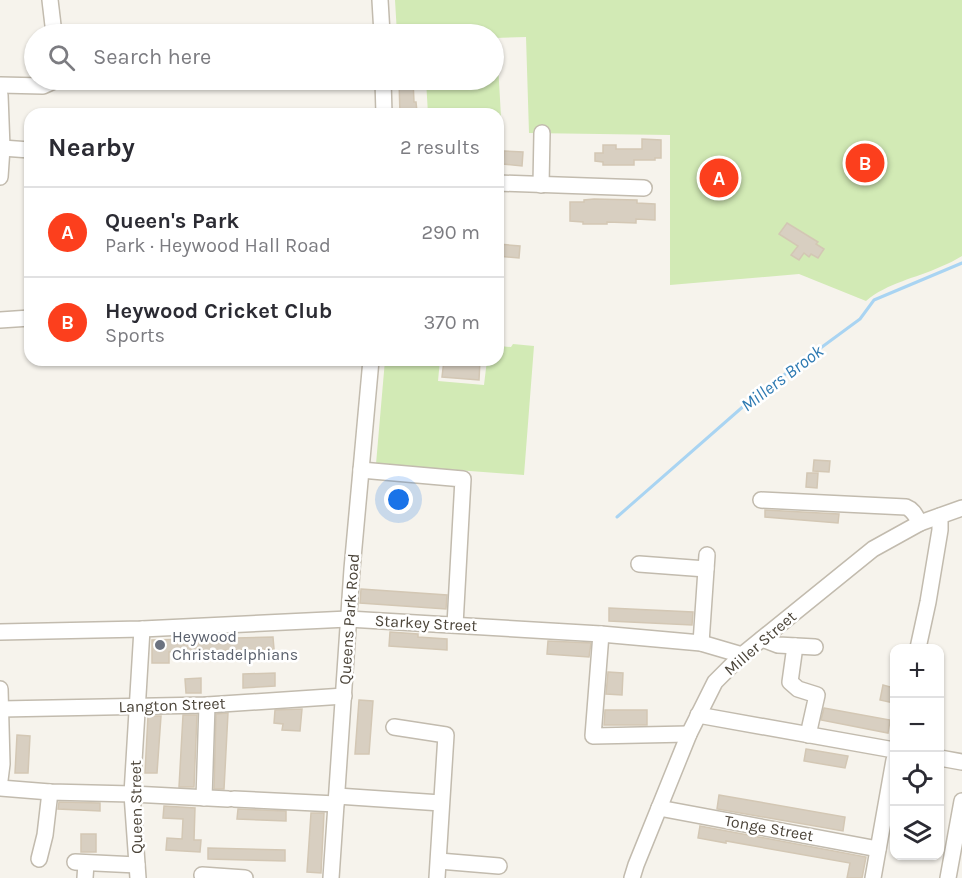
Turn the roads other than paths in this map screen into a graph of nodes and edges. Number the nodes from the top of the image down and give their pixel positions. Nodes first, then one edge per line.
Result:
1 (50, 0) edge
2 (380, 0) edge
3 (53, 24) edge
4 (381, 24) edge
5 (0, 85) edge
6 (24, 86) edge
7 (383, 90) edge
8 (0, 96) edge
9 (384, 108) edge
10 (542, 133) dead end
11 (2, 148) junction
12 (24, 150) edge
13 (0, 177) edge
14 (504, 183) edge
15 (541, 184) junction
16 (644, 188) dead end
17 (24, 318) edge
18 (0, 320) edge
19 (370, 366) edge
20 (361, 470) junction
21 (761, 500) dead end
22 (962, 508) edge
23 (940, 516) junction
24 (920, 523) junction
25 (639, 564) dead end
26 (348, 619) junction
27 (455, 625) junction
28 (142, 629) junction
29 (0, 632) edge
30 (602, 634) junction
31 (762, 639) junction
32 (701, 643) junction
33 (919, 644) edge
34 (795, 646) junction
35 (815, 648) dead end
36 (742, 655) junction
37 (0, 689) edge
38 (344, 696) junction
39 (207, 705) junction
40 (137, 707) junction
41 (1, 709) edge
42 (698, 715) junction
43 (394, 728) dead end
44 (689, 734) junction
45 (808, 735) junction
46 (890, 749) edge
47 (944, 759) edge
48 (962, 762) edge
49 (0, 780) edge
50 (890, 782) edge
51 (0, 788) edge
52 (50, 792) junction
53 (132, 794) junction
54 (204, 798) junction
55 (337, 800) junction
56 (962, 801) edge
57 (441, 803) junction
58 (659, 808) junction
59 (959, 837) edge
60 (878, 849) junction
61 (39, 860) dead end
62 (439, 861) junction
63 (499, 866) dead end
64 (82, 868) edge
65 (138, 871) edge
66 (202, 875) dead end
67 (237, 878) edge
68 (332, 878) edge
69 (437, 878) edge
70 (632, 878) edge
71 (873, 878) edge
72 (948, 878) edge

1 - 3 street
2 - 4 street
5 - 6 street
7 - 9 street
8 - 11 street
10 - 15 street
11 - 12 street
11 - 13 street
14 - 15 street
15 - 16 street
17 - 18 street
19 - 20 street, Queens Park Road
20 - 26 street, Queens Park Road
20 - 27 street
21 - 24 street
22 - 23 street, Miller Street
23 - 24 street, Miller Street
23 - 33 street
24 - 31 street, Miller Street
25 - 32 street
26 - 27 street, Starkey Street
26 - 28 street, Starkey Street
26 - 38 street, Queens Park Road
27 - 30 street, Starkey Street
28 - 29 street, Starkey Street
28 - 40 street, Queen Street
30 - 32 street, Starkey Street
30 - 44 street
31 - 34 street
31 - 36 street, Miller Street
32 - 36 street, Starkey Street
34 - 35 street
34 - 45 street
36 - 42 street, Miller Street
37 - 41 street
38 - 39 street, Langton Street
38 - 55 street, Queens Park Road
39 - 40 street, Langton Street
39 - 54 street
40 - 41 street, Langton Street
40 - 53 street, Queen Street
41 - 49 street
42 - 44 street, Miller Street
42 - 45 street
43 - 57 street
44 - 58 street, Miller Street
45 - 46 street
47 - 48 street
50 - 60 street
51 - 52 street
52 - 53 street
52 - 61 street
53 - 54 street
53 - 65 street, Queen Street
54 - 55 street
55 - 57 street
55 - 68 street, Queens Park Road
56 - 59 street
57 - 62 street
58 - 60 street, Tonge Street
58 - 70 street, Miller Street
59 - 72 street
60 - 71 street
62 - 63 street
62 - 69 street
64 - 65 street
66 - 67 street

